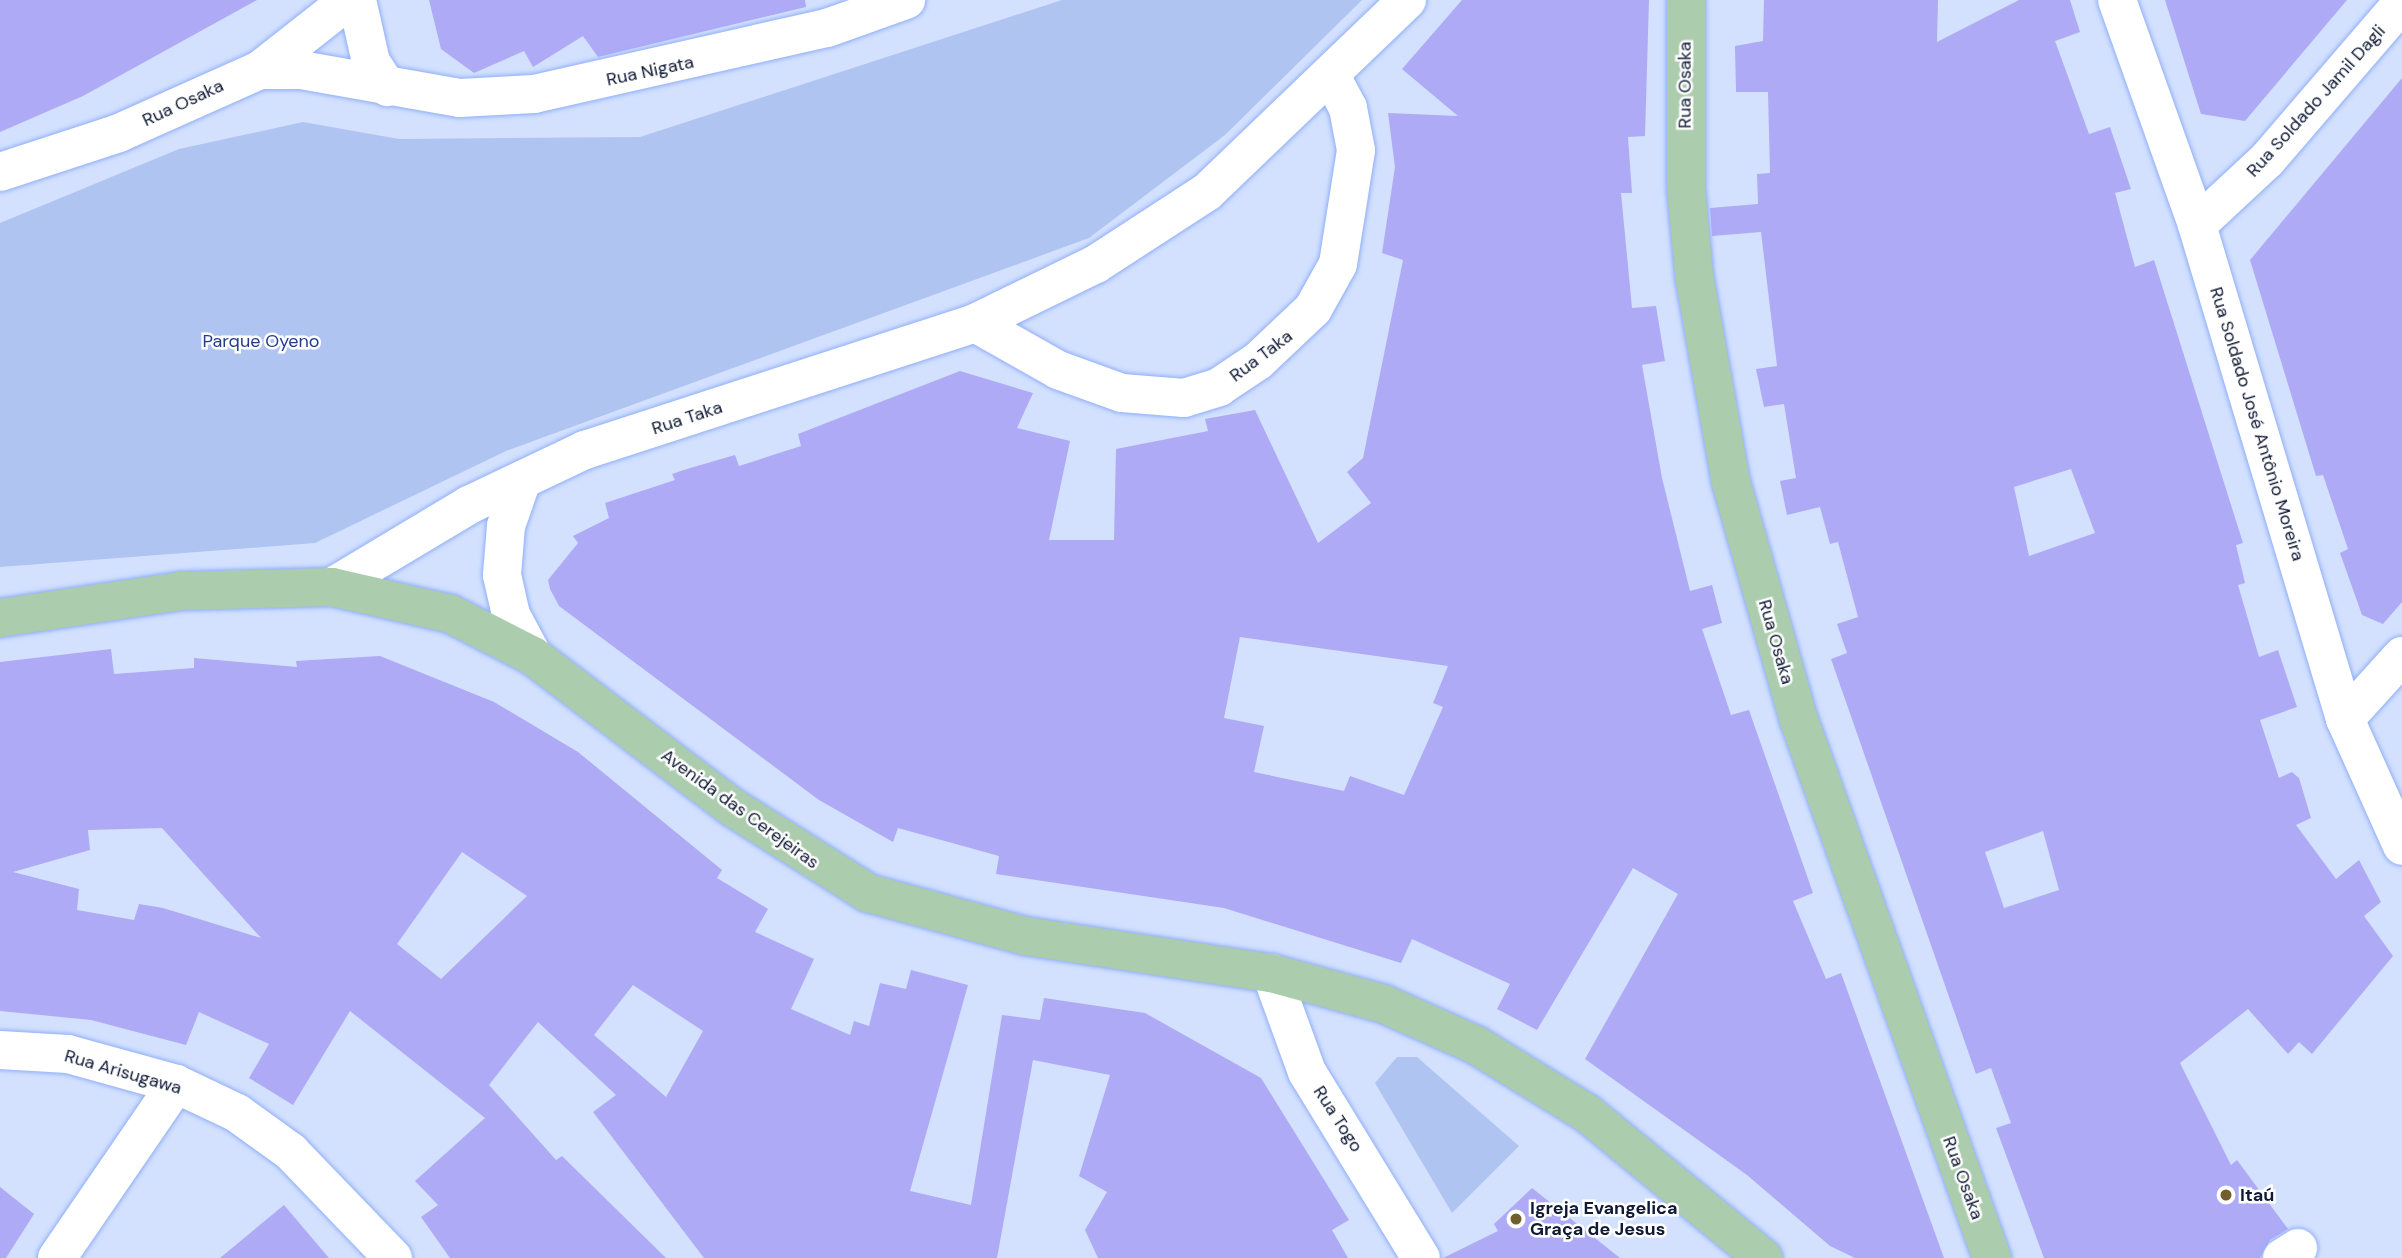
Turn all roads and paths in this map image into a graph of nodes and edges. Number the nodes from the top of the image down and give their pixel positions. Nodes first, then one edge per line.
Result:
1 (348, 0) edge
2 (357, 0) edge
3 (906, 0) edge
4 (1407, 0) edge
5 (1686, 0) edge
6 (2117, 0) edge
7 (2402, 3) edge
8 (260, 70) junction
9 (1332, 78) junction
10 (387, 87) junction
11 (0, 172) edge
12 (2197, 225) junction
13 (975, 323) junction
14 (522, 480) junction
15 (332, 587) junction
16 (0, 618) edge
17 (533, 656) junction
18 (2402, 656) edge
19 (2345, 719) junction
20 (2402, 846) edge
21 (1271, 973) junction
22 (0, 1050) edge
23 (176, 1084) junction
24 (57, 1258) edge
25 (393, 1258) edge
26 (1421, 1258) edge
27 (1763, 1258) edge
28 (1992, 1258) edge

1 - 8 street, Rua Osaka
2 - 10 street
3 - 10 street, Rua Nigata
4 - 9 street, Rua Taka
5 - 28 main road, Rua Osaka
6 - 12 street, Rua Soldado José Antônio Moreira
7 - 12 street, Rua Soldado Jamil Dagli
8 - 10 street, Rua Nigata
8 - 11 street, Rua Osaka
9 - 13 street, Rua Taka
9 - 13 street, Rua Taka
12 - 19 street, Rua Soldado José Antônio Moreira
13 - 14 street, Rua Taka
14 - 15 street, Rua Taka
14 - 17 street
15 - 16 main road, Avenida das Cerejeiras
15 - 17 main road, Avenida das Cerejeiras
17 - 21 main road, Avenida das Cerejeiras
18 - 19 street
19 - 20 street, Rua Soldado José Antônio Moreira
21 - 26 street, Rua Togo
21 - 27 main road, Avenida das Cerejeiras
22 - 23 street, Rua Arisugawa
23 - 24 street
23 - 25 street, Rua Arisugawa

